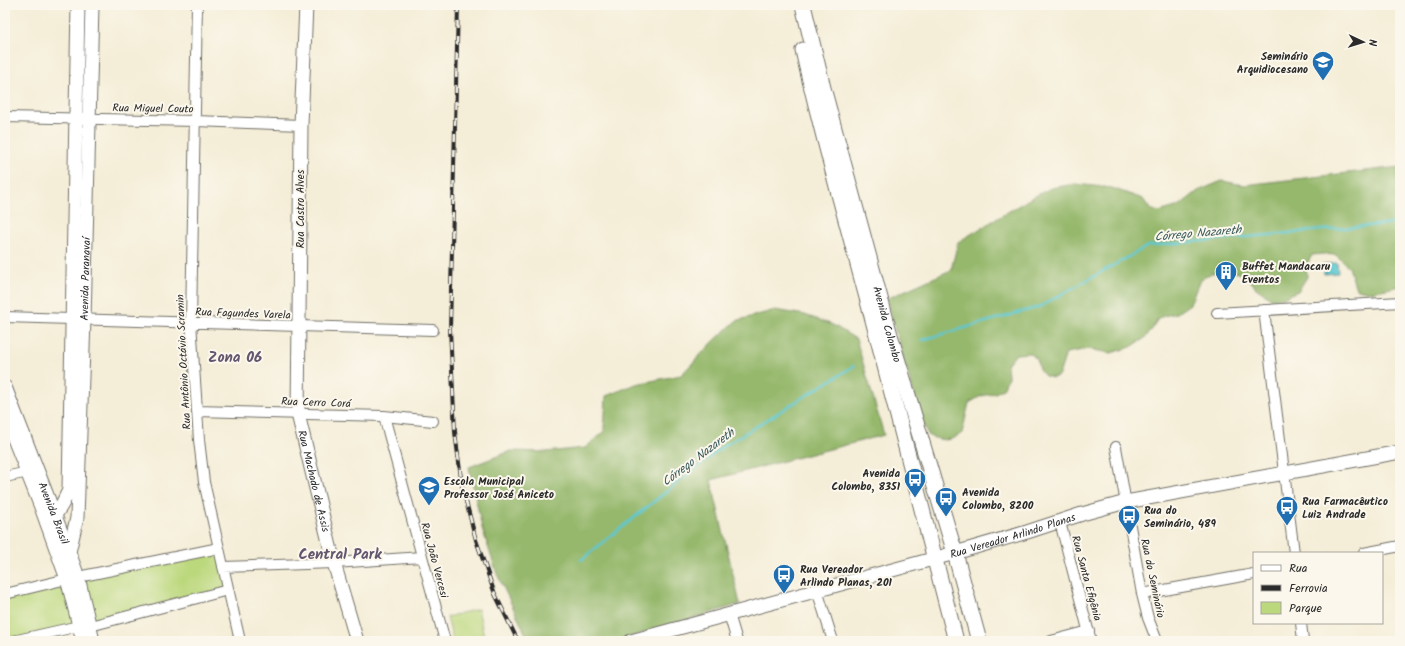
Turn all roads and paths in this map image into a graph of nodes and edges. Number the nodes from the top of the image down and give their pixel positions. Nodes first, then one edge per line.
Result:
1 (78, 5) edge
2 (92, 5) edge
3 (197, 5) edge
4 (306, 5) edge
5 (793, 5) edge
6 (803, 5) edge
7 (5, 117) edge
8 (83, 119) junction
9 (196, 121) junction
10 (301, 125) junction
11 (1400, 302) edge
12 (1264, 310) junction
13 (1217, 313) dead end
14 (5, 317) edge
15 (78, 320) junction
16 (191, 322) junction
17 (300, 327) junction
18 (433, 330) dead end
19 (5, 388) edge
20 (197, 411) junction
21 (298, 414) junction
22 (5, 416) edge
23 (384, 416) junction
24 (434, 421) dead end
25 (1116, 447) dead end
26 (1400, 452) edge
27 (28, 472) junction
28 (1285, 473) junction
29 (5, 477) edge
30 (1126, 502) junction
31 (51, 520) junction
32 (1060, 522) junction
33 (1400, 546) edge
34 (218, 548) junction
35 (69, 552) junction
36 (1294, 552) edge
37 (1369, 552) edge
38 (955, 553) junction
39 (422, 557) junction
40 (934, 558) junction
41 (334, 563) junction
42 (223, 567) junction
43 (1253, 574) edge
44 (72, 578) junction
45 (228, 590) junction
46 (817, 590) junction
47 (5, 594) edge
48 (1142, 594) junction
49 (729, 614) junction
50 (1301, 624) edge
51 (84, 626) junction
52 (1090, 636) edge
53 (13, 641) edge
54 (83, 641) edge
55 (93, 641) edge
56 (240, 641) edge
57 (357, 641) edge
58 (445, 641) edge
59 (631, 641) edge
60 (737, 641) edge
61 (833, 641) edge
62 (956, 641) edge
63 (979, 641) edge
64 (1051, 641) edge
65 (1157, 641) edge
66 (1303, 641) edge

1 - 8 street, Avenida Paranavaí
2 - 8 street, Avenida Paranavaí
3 - 9 street, Rua Antônio Octávio Scramin
4 - 10 street, Rua Castro Alves
5 - 40 main road, Avenida Colombo
6 - 38 main road, Avenida Colombo
7 - 8 street, Rua Miguel Couto
8 - 9 street, Rua Miguel Couto
8 - 15 street, Avenida Paranavaí
9 - 10 street, Rua Miguel Couto
9 - 16 street, Rua Antônio Octávio Scramin
10 - 17 street, Rua Castro Alves
11 - 12 street
12 - 13 street
12 - 28 street
14 - 15 street, Rua Fagundes Varela
15 - 16 street, Rua Fagundes Varela
15 - 31 street, Avenida Paranavaí
15 - 35 street, Avenida Paranavaí
16 - 17 street, Rua Fagundes Varela
16 - 20 street, Rua Antônio Octávio Scramin
17 - 18 street, Rua Fagundes Varela
17 - 21 street, Rua Castro Alves
19 - 31 street, Avenida Brasil
20 - 21 street, Rua Cerro Corá
20 - 34 street, Rua Antônio Octávio Scramin
21 - 23 street, Rua Cerro Corá
21 - 41 street, Rua Machado de Assis
22 - 27 street, Avenida Brasil
23 - 24 street, Rua Cerro Corá
23 - 39 street, Rua João Vercesi
25 - 30 street, Rua do Seminário
26 - 28 street, Rua Vereador Arlindo Planas
27 - 29 street
27 - 31 street, Avenida Brasil
28 - 30 street, Rua Vereador Arlindo Planas
28 - 36 street
30 - 32 street, Rua Vereador Arlindo Planas
30 - 48 street, Rua do Seminário
31 - 35 street, Avenida Brasil
31 - 44 street, Avenida Brasil
32 - 38 street, Rua Vereador Arlindo Planas
32 - 52 street, Rua Santa Efigênia
33 - 37 street
34 - 42 street, Rua Antônio Octávio Scramin
34 - 44 street
35 - 44 street, Avenida Brasil
38 - 40 street, Rua Vereador Arlindo Planas
38 - 63 main road, Avenida Colombo
39 - 41 street
39 - 58 street, Rua João Vercesi
40 - 46 street, Rua Vereador Arlindo Planas
40 - 62 main road, Avenida Colombo
41 - 42 street
41 - 57 street, Rua Machado de Assis
42 - 45 street, Rua Antônio Octávio Scramin
43 - 48 street
44 - 47 street
44 - 51 street, Avenida Brasil
45 - 51 street
45 - 56 street, Rua Antônio Octávio Scramin
46 - 49 street, Rua Vereador Arlindo Planas
46 - 61 street
48 - 65 street, Rua do Seminário
49 - 59 street, Rua Vereador Arlindo Planas
49 - 60 street
50 - 66 street
51 - 53 street
51 - 54 street, Avenida Brasil
51 - 55 street, Avenida Brasil
52 - 64 street

